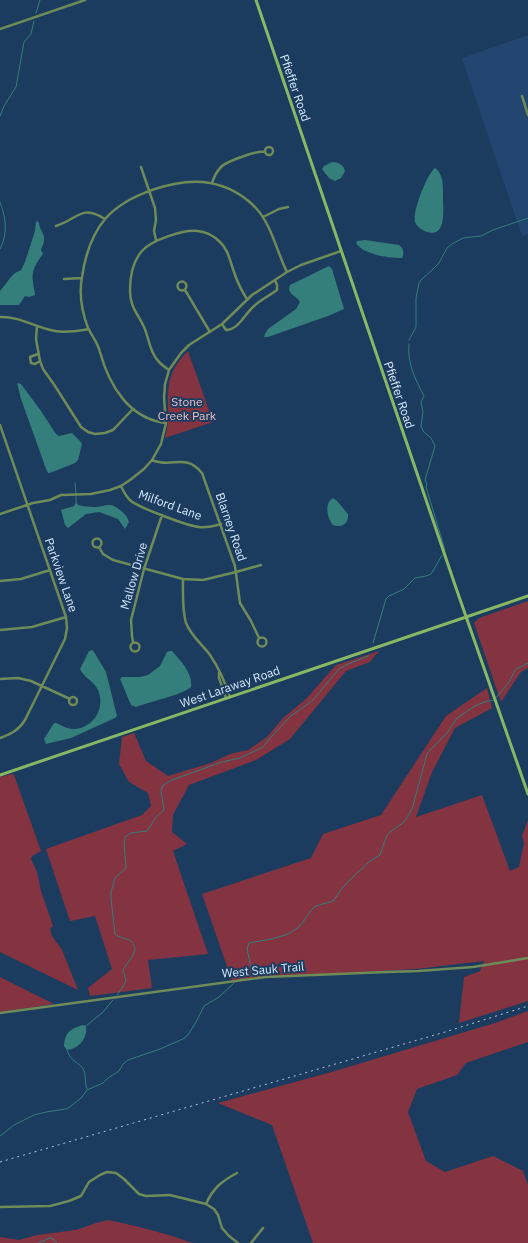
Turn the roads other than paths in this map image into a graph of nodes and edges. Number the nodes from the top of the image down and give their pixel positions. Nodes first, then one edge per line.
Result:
1 (85, 0) edge
2 (256, 0) edge
3 (0, 29) edge
4 (522, 96) dead end
5 (528, 115) edge
6 (265, 152) dead end
7 (141, 167) dead end
8 (212, 183) junction
9 (150, 191) junction
10 (288, 207) dead end
11 (263, 217) junction
12 (105, 219) junction
13 (56, 226) dead end
14 (156, 240) junction
15 (341, 251) junction
16 (287, 272) junction
17 (82, 278) junction
18 (64, 279) dead end
19 (275, 280) junction
20 (185, 290) dead end
21 (247, 299) junction
22 (0, 317) edge
23 (222, 324) junction
24 (38, 326) junction
25 (89, 328) junction
26 (210, 332) junction
27 (38, 354) junction
28 (40, 361) junction
29 (169, 370) junction
30 (133, 409) junction
31 (166, 423) junction
32 (0, 426) edge
33 (152, 460) junction
34 (121, 486) junction
35 (28, 505) junction
36 (0, 514) edge
37 (162, 515) junction
38 (221, 524) junction
39 (99, 547) dead end
40 (261, 565) dead end
41 (144, 569) junction
42 (50, 570) junction
43 (236, 572) junction
44 (183, 579) junction
45 (0, 581) edge
46 (528, 596) edge
47 (466, 616) junction
48 (66, 617) junction
49 (0, 630) edge
50 (259, 638) dead end
51 (133, 642) dead end
52 (219, 672) junction
53 (0, 679) edge
54 (42, 686) junction
55 (230, 697) junction
56 (226, 698) junction
57 (70, 699) dead end
58 (0, 738) edge
59 (0, 775) edge
60 (528, 794) edge
61 (528, 958) edge
62 (0, 1013) edge
63 (237, 1173) dead end
64 (206, 1204) junction
65 (0, 1207) edge
66 (263, 1228) dead end
67 (238, 1243) edge
68 (251, 1243) edge

1 - 3 street
2 - 15 street, Pfieffer Road
4 - 5 street
6 - 8 street
7 - 9 street
8 - 9 street
8 - 11 street
9 - 12 street
9 - 14 street
10 - 11 street
11 - 16 street
12 - 13 street
12 - 17 street
14 - 21 street
14 - 29 street
15 - 16 street
15 - 47 street, Pfieffer Road
16 - 19 street
17 - 18 street
17 - 25 street
19 - 21 street
19 - 23 street
20 - 26 street
21 - 23 street
22 - 24 street
23 - 26 street
24 - 25 street
24 - 27 street
25 - 30 street
26 - 29 street
27 - 28 street
27 - 28 street
28 - 30 street
29 - 31 street
30 - 31 street
31 - 33 street
32 - 35 street, Parkview Lane
33 - 34 street
33 - 38 street, Blarney Road
34 - 35 street
34 - 37 street, Milford Lane
35 - 36 street
35 - 42 street, Parkview Lane
37 - 38 street, Milford Lane
37 - 41 street, Mallow Drive
38 - 43 street, Blarney Road
39 - 41 street
40 - 43 street
41 - 44 street
41 - 51 street, Mallow Drive
42 - 45 street
42 - 48 street, Parkview Lane
43 - 44 street
43 - 50 street, Blarney Road
44 - 52 street
46 - 47 street, West Laraway Road
47 - 55 street, West Laraway Road
47 - 60 street, Pfieffer Road
48 - 49 street
48 - 54 street, Parkview Lane
52 - 55 street
52 - 56 street
53 - 54 street
54 - 57 street
54 - 58 street, Parkview Lane
55 - 56 street, West Laraway Road
56 - 59 street, West Laraway Road
61 - 62 street, West Sauk Trail
63 - 64 street
64 - 65 street
64 - 67 street
66 - 68 street

